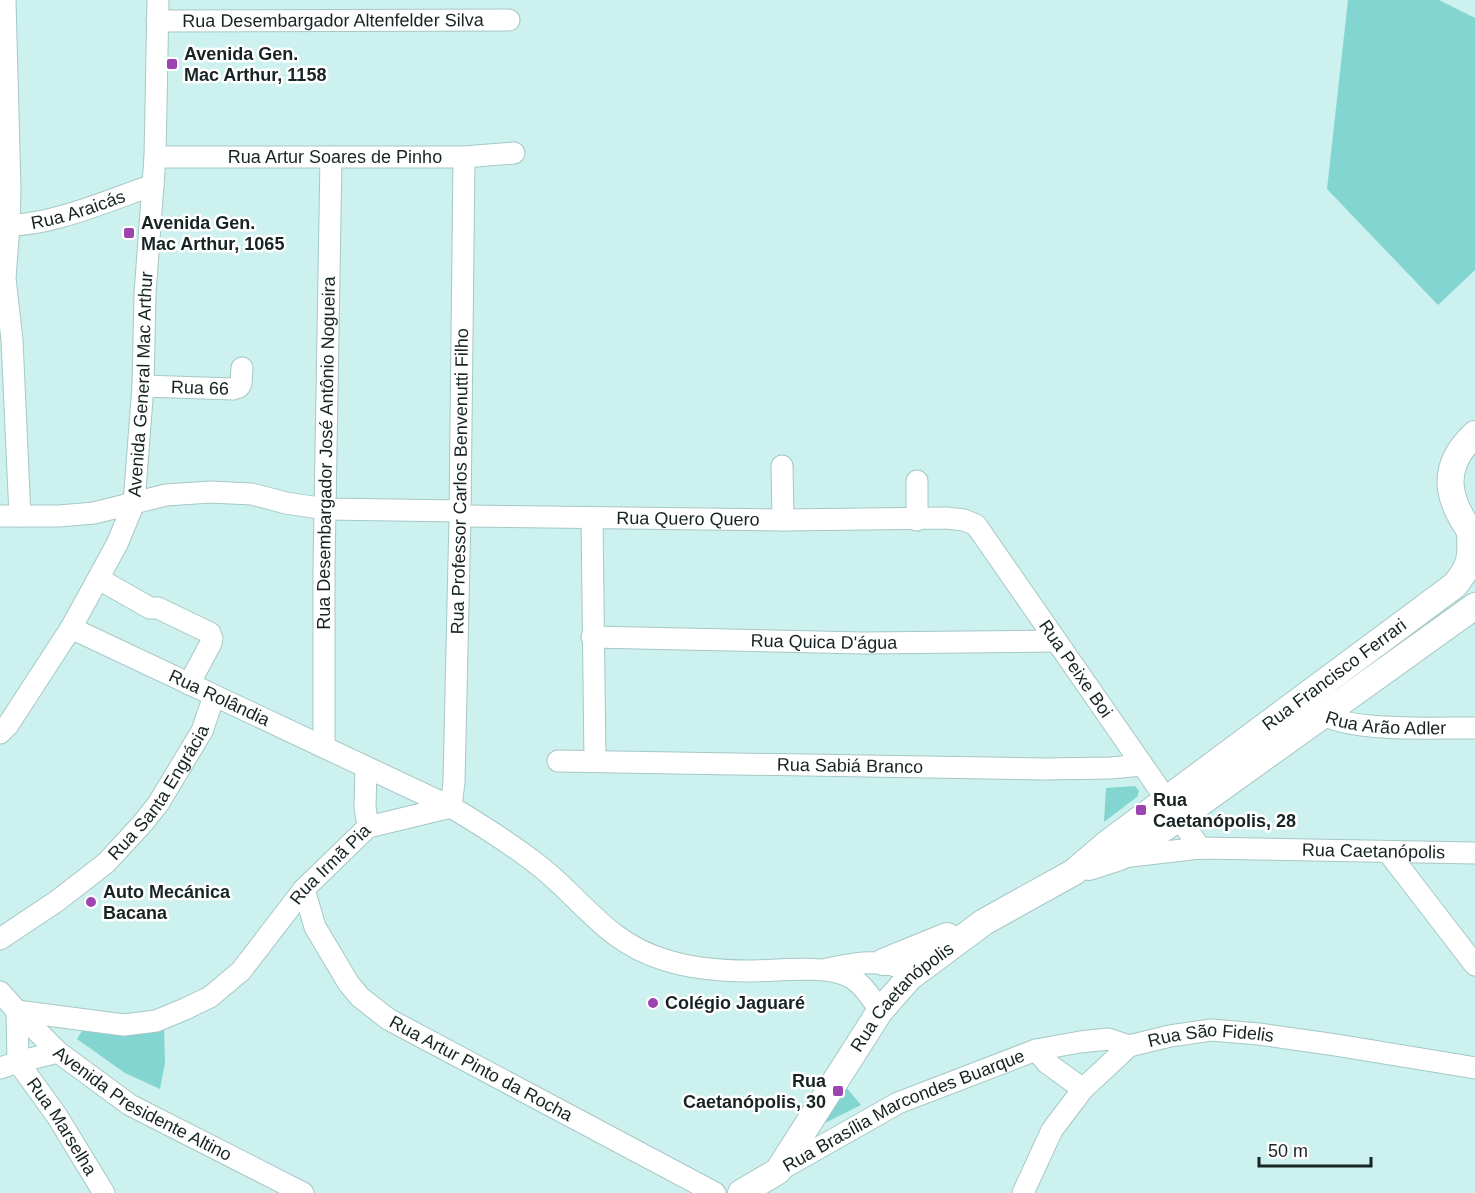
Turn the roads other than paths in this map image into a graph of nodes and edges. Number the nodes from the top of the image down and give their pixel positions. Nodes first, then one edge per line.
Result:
1 (4, 0) edge
2 (158, 0) edge
3 (509, 20) dead end
4 (157, 21) junction
5 (514, 153) dead end
6 (156, 157) junction
7 (464, 157) junction
8 (331, 158) junction
9 (153, 185) junction
10 (5, 225) edge
11 (242, 368) dead end
12 (143, 386) junction
13 (1475, 434) edge
14 (782, 466) dead end
15 (917, 480) dead end
16 (134, 503) junction
17 (326, 509) junction
18 (460, 514) junction
19 (10, 516) edge
20 (592, 518) junction
21 (783, 520) junction
22 (917, 520) junction
23 (1472, 534) edge
24 (985, 535) joint
25 (99, 579) junction
26 (1475, 606) edge
27 (71, 628) junction
28 (592, 637) junction
29 (1056, 641) junction
30 (189, 684) junction
31 (214, 696) junction
32 (1313, 707) junction
33 (1475, 728) edge
34 (0, 733) edge
35 (324, 747) junction
36 (558, 761) dead end
37 (594, 761) junction
38 (1142, 765) junction
39 (366, 767) junction
40 (451, 807) junction
41 (1172, 810) junction
42 (368, 827) junction
43 (1200, 848) junction
44 (1388, 852) junction
45 (1475, 853) edge
46 (1120, 857) junction
47 (1074, 872) junction
48 (304, 890) junction
49 (984, 922) junction
50 (0, 939) edge
51 (883, 962) junction
52 (1475, 965) edge
53 (820, 970) junction
54 (910, 977) junction
55 (0, 992) edge
56 (16, 1011) junction
57 (880, 1011) junction
58 (1129, 1046) junction
59 (1036, 1050) junction
60 (58, 1052) junction
61 (9, 1065) edge
62 (1475, 1068) edge
63 (1083, 1089) junction
64 (778, 1171) junction
65 (104, 1193) edge
66 (303, 1193) edge
67 (715, 1193) edge
68 (741, 1193) edge
69 (1023, 1193) edge

1 - 10 street
2 - 4 street, Avenida General Mac Arthur
3 - 4 street, Rua Desembargador Altenfelder Silva
4 - 6 street, Avenida General Mac Arthur
5 - 7 street, Rua Artur Soares de Pinho
6 - 8 street, Rua Artur Soares de Pinho
6 - 9 street, Avenida General Mac Arthur
7 - 8 street, Rua Artur Soares de Pinho
7 - 18 street, Rua Professor Carlos Benvenutti Filho
8 - 17 street, Rua Desembargador José Antônio Nogueira
9 - 10 street, Rua Araicás
9 - 12 street, Avenida General Mac Arthur
10 - 19 street
11 - 12 street, Rua 66
12 - 16 street, Avenida General Mac Arthur
13 - 23 main road
14 - 21 street, Rua Quero Quero
15 - 22 street
16 - 17 street, Rua Quero Quero
16 - 19 street, Rua Quero Quero
16 - 25 street, Avenida General Mac Arthur
17 - 18 street, Rua Quero Quero
17 - 35 street, Rua Desembargador José Antônio Nogueira
18 - 20 street, Rua Quero Quero
18 - 40 street, Rua Professor Carlos Benvenutti Filho
20 - 21 street, Rua Quero Quero
20 - 28 street
21 - 22 street, Rua Quero Quero
22 - 24 street, Rua Quero Quero
23 - 32 main road, Rua Francisco Ferrari
24 - 29 street, Rua Peixe Boi
25 - 27 street, Avenida General Mac Arthur
25 - 30 street
26 - 32 main road, Rua Francisco Ferrari
27 - 30 street, Rua Rolândia
27 - 34 street, Avenida General Mac Arthur
28 - 29 street, Rua Quica D'água
28 - 37 street
29 - 38 street, Rua Peixe Boi
30 - 31 street, Rua Rolândia
31 - 35 street, Rua Rolândia
31 - 50 street, Rua Santa Engrácia
32 - 33 street, Rua Arão Adler
32 - 41 main road, Rua Francisco Ferrari
35 - 39 street, Rua Rolândia
36 - 37 street, Rua Sabiá Branco
37 - 38 street, Rua Sabiá Branco
38 - 41 street, Rua Peixe Boi
39 - 40 street, Rua Rolândia
39 - 42 street
40 - 42 street, Rua Irmã Pia
40 - 53 street
41 - 43 street
41 - 46 main road, Rua Caetanópolis
41 - 47 main road, Rua Caetanópolis
42 - 48 street, Rua Irmã Pia
43 - 44 street, Rua Caetanópolis
43 - 46 street, Rua Caetanópolis
44 - 45 street, Rua Caetanópolis
44 - 52 street
46 - 47 main road, Rua Caetanópolis
47 - 49 main road, Rua Caetanópolis
48 - 56 street, Rua Irmã Pia
48 - 67 street, Rua Artur Pinto da Rocha
49 - 51 main road
49 - 54 main road, Rua Caetanópolis
51 - 53 street
51 - 54 street
53 - 57 street
54 - 57 main road, Rua Caetanópolis
55 - 56 street, Avenida Presidente Altino
56 - 60 street, Avenida Presidente Altino
56 - 61 street
57 - 64 main road, Rua Caetanópolis
58 - 59 street, Rua Brasília Marcondes Buarque
58 - 62 street, Rua São Fidelis
58 - 63 street, Rua São Fidelis
59 - 63 street, Rua Brasília Marcondes Buarque
59 - 64 street, Rua Brasília Marcondes Buarque
60 - 61 street
60 - 66 street, Avenida Presidente Altino
61 - 65 street, Rua Marselha
63 - 69 street, Rua São Fidelis
64 - 68 main road, Rua Brasília Marcondes Buarque

